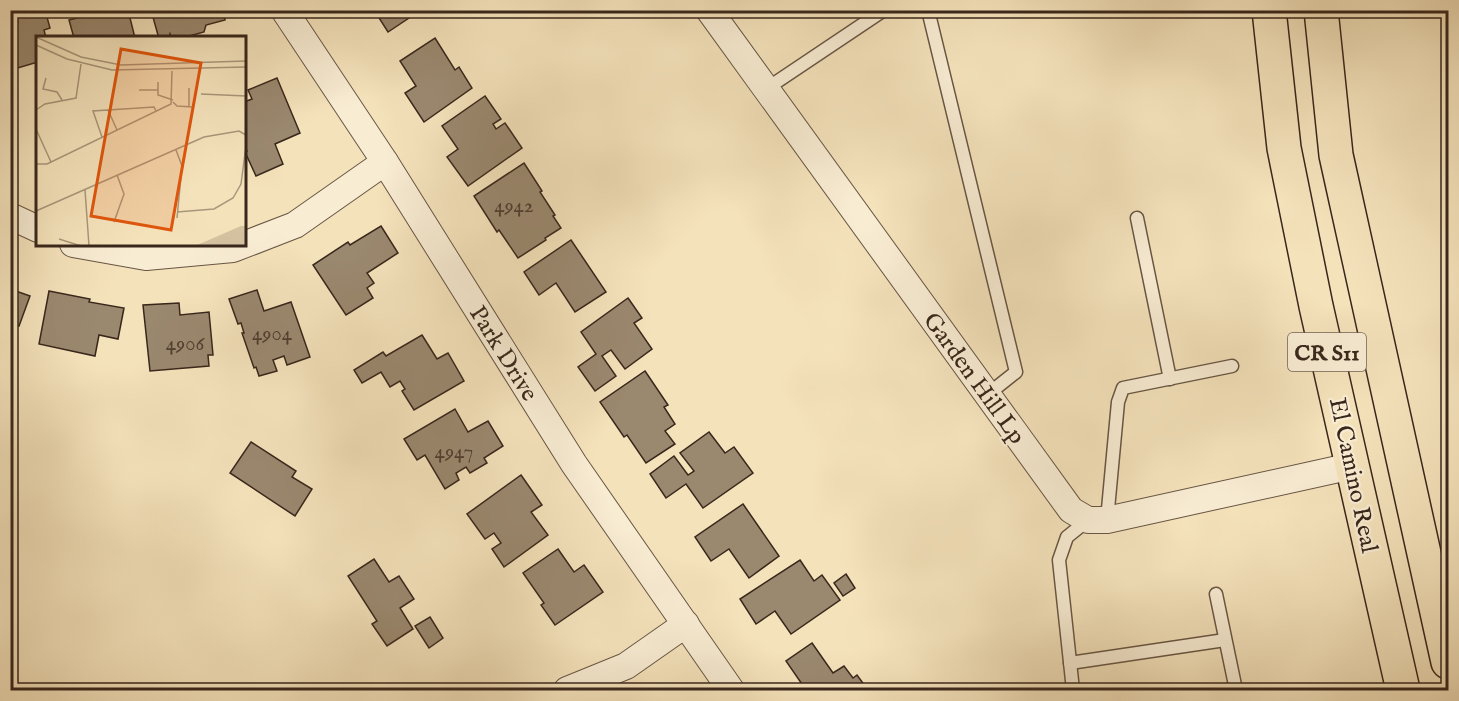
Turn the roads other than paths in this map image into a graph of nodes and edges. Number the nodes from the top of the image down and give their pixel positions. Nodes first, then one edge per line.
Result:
1 (284, 10) edge
2 (709, 10) edge
3 (884, 10) edge
4 (928, 10) edge
5 (1269, 10) edge
6 (1321, 10) edge
7 (766, 89) junction
8 (385, 162) junction
9 (10, 216) edge
10 (1137, 218) dead end
11 (36, 228) edge
12 (246, 244) edge
13 (84, 246) edge
14 (241, 246) edge
15 (1232, 366) dead end
16 (1170, 379) junction
17 (987, 395) junction
18 (1352, 466) junction
19 (1098, 520) junction
20 (1216, 594) dead end
21 (686, 624) junction
22 (1226, 640) junction
23 (1449, 662) edge
24 (1070, 663) junction
25 (567, 690) edge
26 (732, 690) edge
27 (1073, 690) edge
28 (1236, 690) edge
29 (1402, 690) edge

1 - 8 street, Park Drive
2 - 7 street, Garden Hill Lp
3 - 7 lane
4 - 17 lane
5 - 18 main road, El Camino Real / CR S11
6 - 23 main road, CR S11
7 - 17 street, Garden Hill Lp
8 - 12 street
8 - 21 street, Park Drive
9 - 11 street
10 - 16 lane
13 - 14 street
15 - 16 lane
16 - 19 lane
17 - 19 street, Garden Hill Lp
18 - 19 street
18 - 29 main road, El Camino Real / CR S11
19 - 24 lane
20 - 22 lane
21 - 25 street
21 - 26 street, Park Drive
22 - 24 lane
22 - 28 lane
24 - 27 lane

